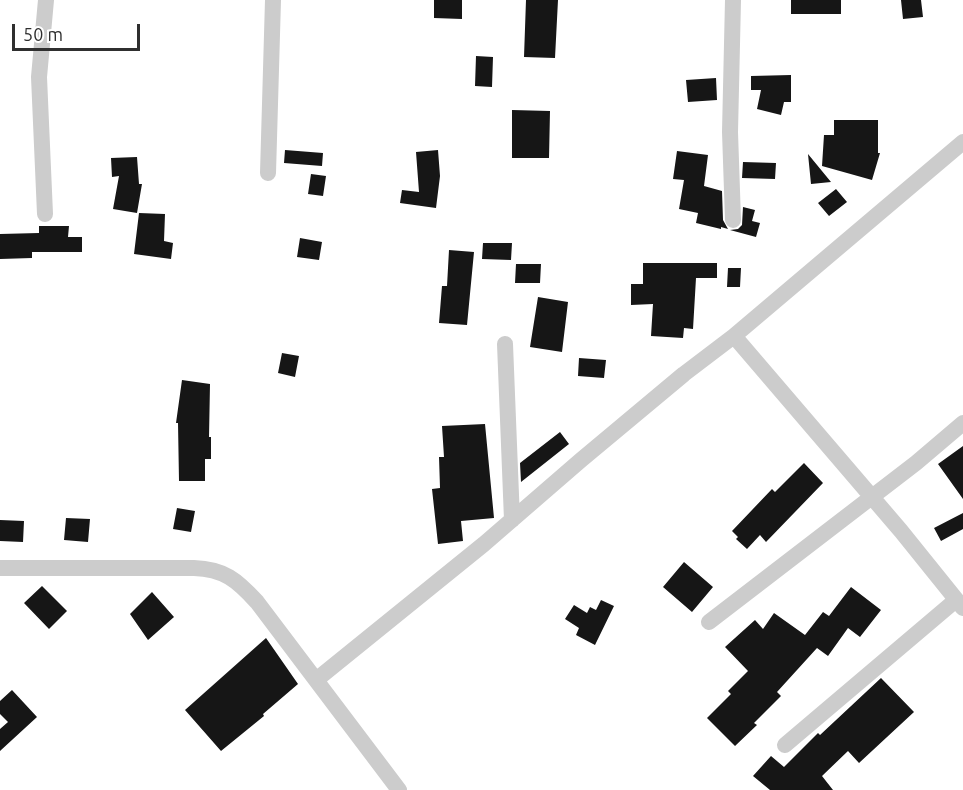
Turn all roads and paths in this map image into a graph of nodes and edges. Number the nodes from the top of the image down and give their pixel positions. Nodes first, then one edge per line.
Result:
1 (46, 0) edge
2 (273, 0) edge
3 (733, 0) edge
4 (963, 142) edge
5 (268, 173) dead end
6 (45, 214) dead end
7 (733, 220) dead end
8 (734, 336) junction
9 (505, 344) dead end
10 (963, 423) edge
11 (872, 497) junction
12 (512, 520) junction
13 (0, 568) edge
14 (960, 604) edge
15 (709, 622) dead end
16 (316, 680) junction
17 (785, 745) dead end
18 (399, 790) edge

1 - 6 street
2 - 5 street
3 - 7 street
4 - 8 street
8 - 11 street
8 - 12 street
9 - 12 street
10 - 11 street
11 - 14 street
11 - 15 street
12 - 16 street
13 - 16 street
14 - 17 street
16 - 18 street

